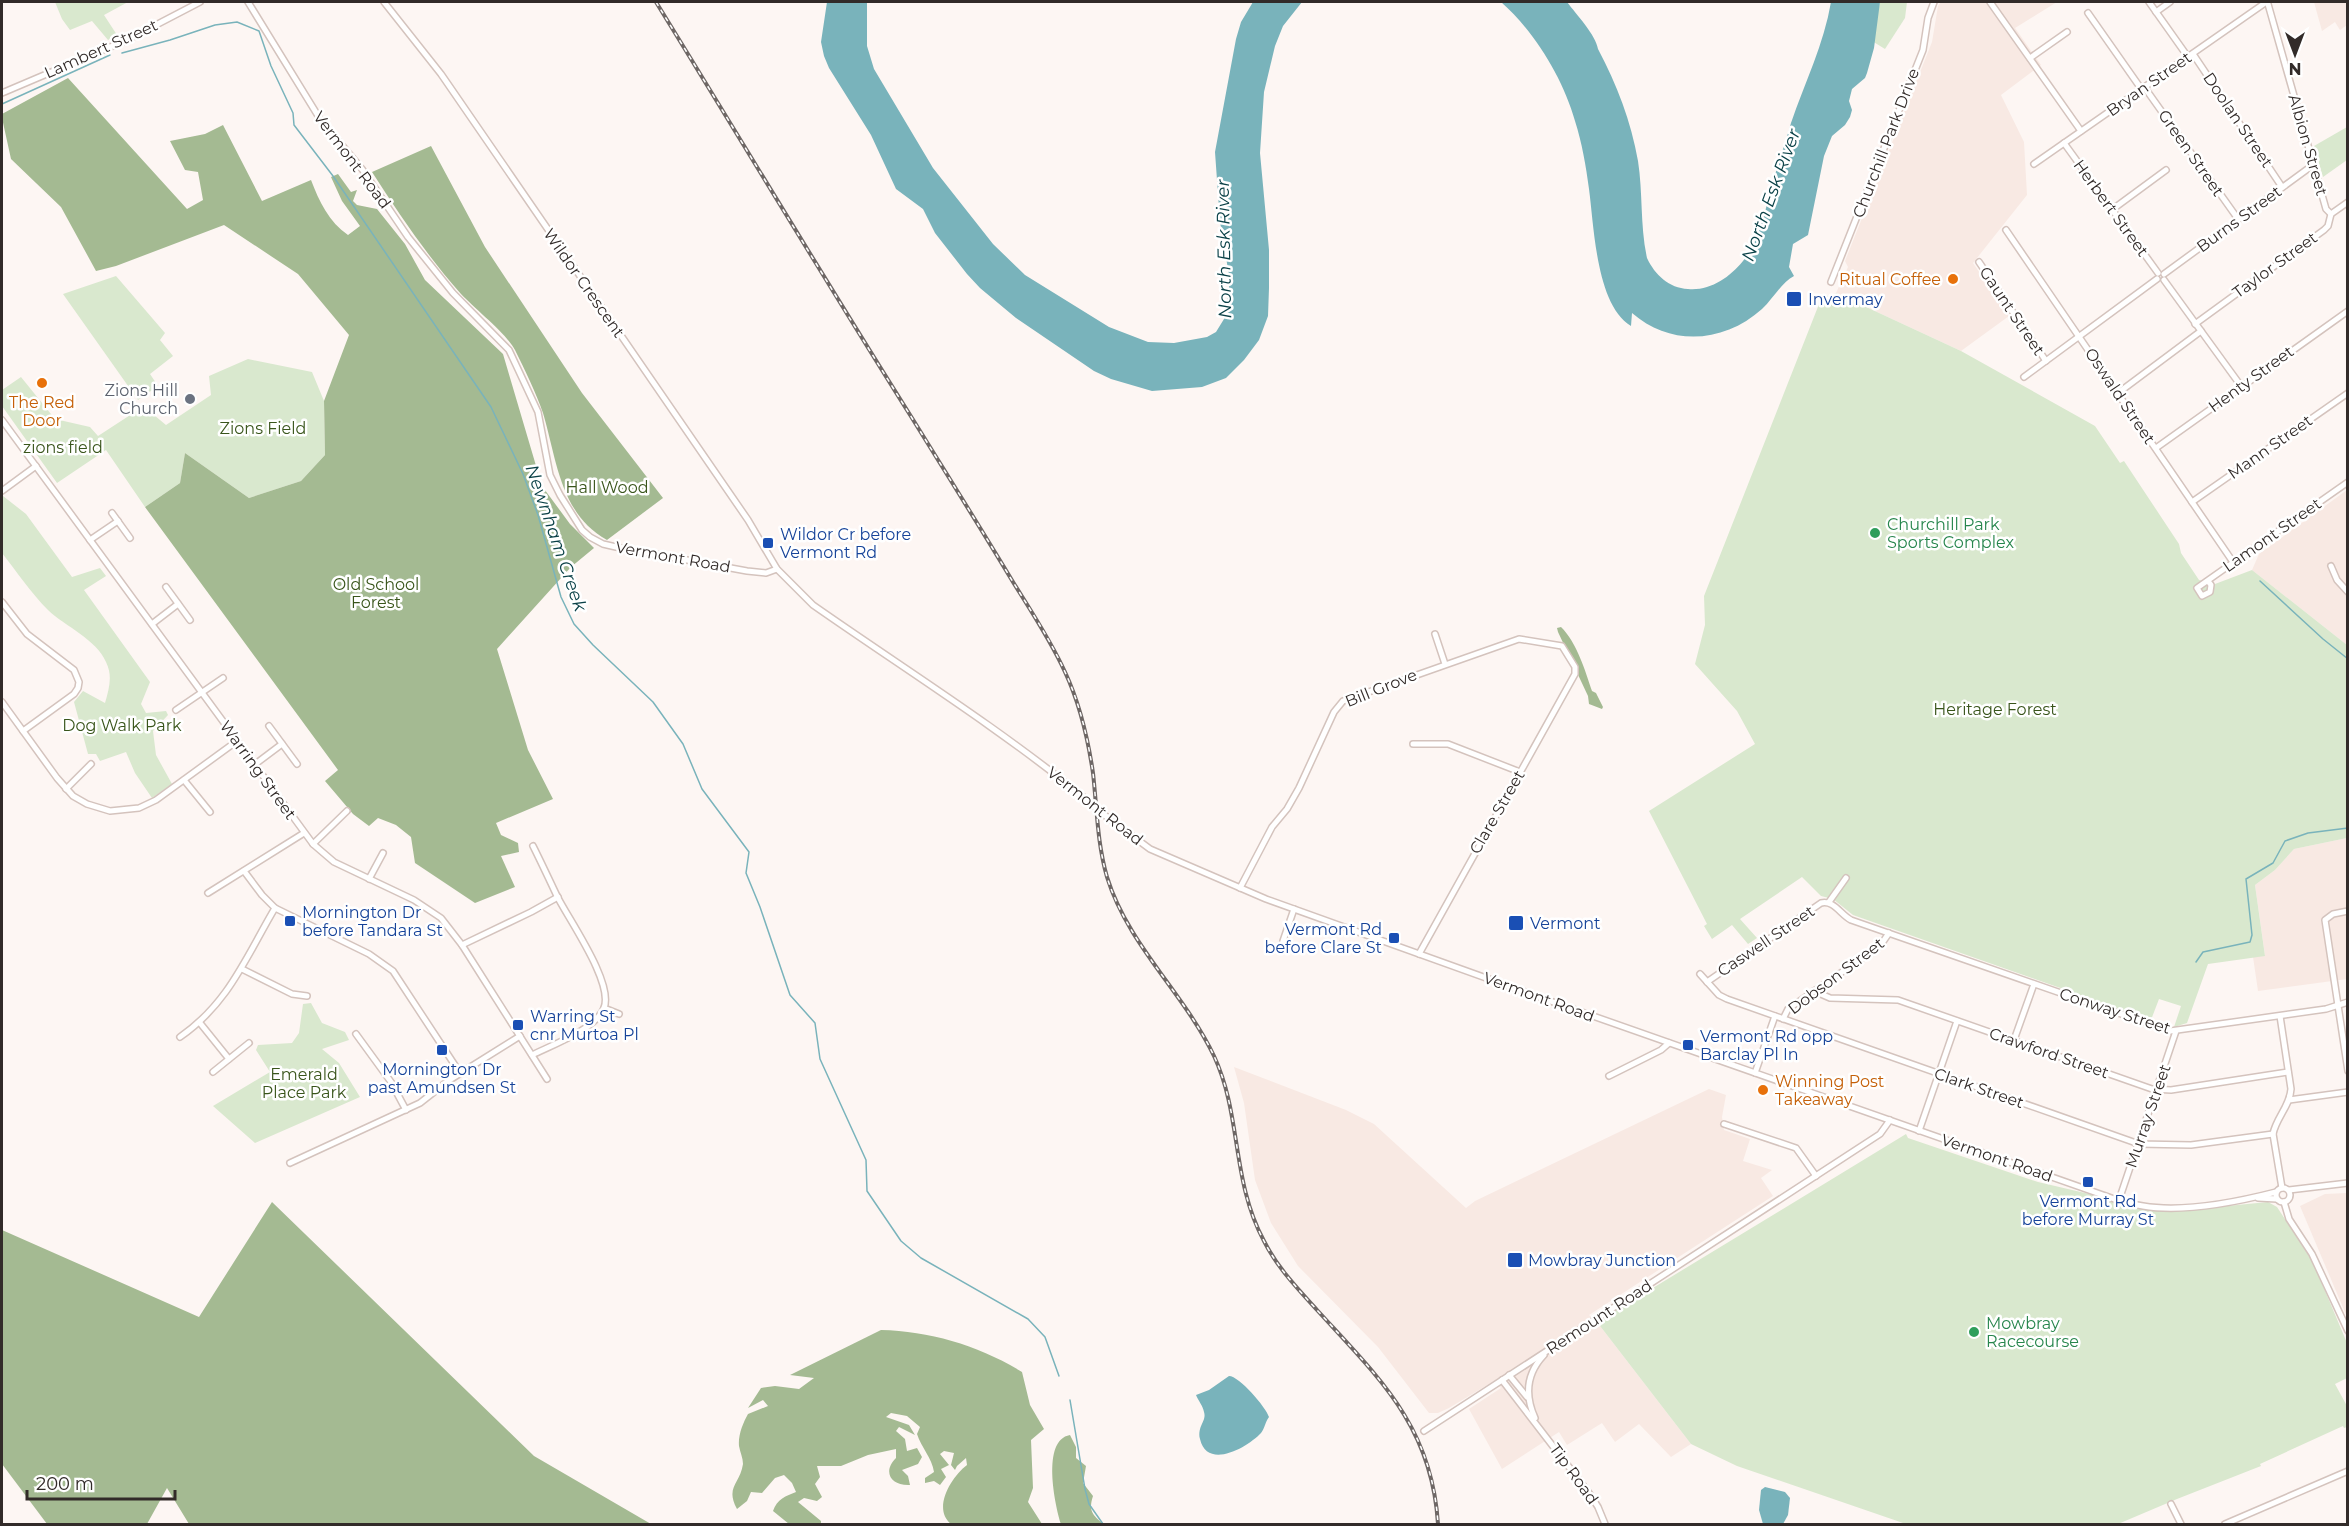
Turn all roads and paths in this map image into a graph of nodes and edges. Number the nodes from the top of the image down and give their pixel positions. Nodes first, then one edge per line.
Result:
1 (199, 2) edge
2 (248, 2) edge
3 (384, 2) edge
4 (1934, 2) edge
5 (1990, 2) edge
6 (2149, 2) edge
7 (2170, 2) edge
8 (2267, 3) edge
9 (2156, 12) junction
10 (2088, 13) dead end
11 (2067, 32) dead end
12 (2190, 56) junction
13 (2030, 58) junction
14 (2143, 89) junction
15 (2, 93) edge
16 (2081, 131) junction
17 (2064, 143) junction
18 (2034, 164) dead end
19 (2313, 165) junction
20 (2166, 170) dead end
21 (2282, 187) junction
22 (2348, 202) edge
23 (2113, 209) junction
24 (2331, 214) junction
25 (2238, 219) junction
26 (2007, 230) dead end
27 (1979, 262) dead end
28 (2161, 276) junction
29 (1831, 282) dead end
30 (2348, 311) edge
31 (2195, 324) junction
32 (2201, 331) junction
33 (2079, 337) junction
34 (2046, 361) junction
35 (2024, 377) dead end
36 (2241, 387) junction
37 (2118, 393) junction
38 (2348, 393) edge
39 (2, 420) edge
40 (2156, 448) junction
41 (36, 466) junction
42 (2348, 482) edge
43 (2, 491) edge
44 (2192, 502) junction
45 (112, 513) dead end
46 (118, 522) junction
47 (130, 538) dead end
48 (90, 540) junction
49 (2233, 562) junction
50 (2331, 566) dead end
51 (777, 569) junction
52 (2208, 581) junction
53 (166, 587) dead end
54 (2348, 592) edge
55 (2, 602) edge
56 (178, 604) junction
57 (190, 620) dead end
58 (152, 624) junction
59 (1435, 634) dead end
60 (1445, 664) junction
61 (1576, 670) joint
62 (223, 678) dead end
63 (202, 693) junction
64 (2, 702) edge
65 (176, 710) dead end
66 (269, 726) dead end
67 (23, 731) junction
68 (237, 741) junction
69 (282, 744) junction
70 (1413, 744) dead end
71 (91, 764) dead end
72 (297, 764) dead end
73 (254, 765) junction
74 (1520, 772) junction
75 (184, 780) junction
76 (66, 789) junction
77 (347, 811) dead end
78 (210, 812) dead end
79 (304, 833) junction
80 (313, 844) junction
81 (533, 846) dead end
82 (382, 853) dead end
83 (244, 871) junction
84 (1846, 878) dead end
85 (369, 879) junction
86 (1239, 888) junction
87 (208, 893) dead end
88 (558, 897) junction
89 (1828, 902) junction
90 (275, 908) junction
91 (1294, 909) junction
92 (2348, 911) edge
93 (1889, 933) junction
94 (1283, 941) dead end
95 (462, 945) junction
96 (1419, 954) junction
97 (242, 969) junction
98 (1700, 974) dead end
99 (1707, 982) junction
100 (2034, 984) junction
101 (1814, 992) junction
102 (307, 996) dead end
103 (2348, 1002) edge
104 (2338, 1005) junction
105 (604, 1008) junction
106 (619, 1014) dead end
107 (1775, 1016) junction
108 (2280, 1016) junction
109 (1783, 1019) junction
110 (1958, 1021) junction
111 (200, 1023) junction
112 (2176, 1031) junction
113 (356, 1034) dead end
114 (520, 1036) junction
115 (180, 1037) dead end
116 (2014, 1040) junction
117 (249, 1043) dead end
118 (1669, 1043) junction
119 (532, 1055) junction
120 (229, 1059) junction
121 (2348, 1071) edge
122 (213, 1072) dead end
123 (2289, 1072) junction
124 (460, 1073) junction
125 (1755, 1073) junction
126 (1939, 1074) junction
127 (1609, 1076) dead end
128 (547, 1079) dead end
129 (2158, 1090) junction
130 (2348, 1092) edge
131 (2289, 1100) junction
132 (406, 1110) junction
133 (1890, 1120) junction
134 (1724, 1124) dead end
135 (1919, 1131) junction
136 (2273, 1134) junction
137 (2139, 1144) junction
138 (290, 1162) dead end
139 (1816, 1176) junction
140 (2348, 1183) edge
141 (2282, 1188) junction
142 (2289, 1190) junction
143 (2307, 1190) junction
144 (2276, 1192) junction
145 (2250, 1198) junction
146 (2277, 1199) junction
147 (2119, 1200) junction
148 (2287, 1200) junction
149 (2348, 1331) edge
150 (1550, 1348) junction
151 (1509, 1376) junction
152 (1503, 1380) junction
153 (1527, 1397) junction
154 (1519, 1402) junction
155 (1538, 1425) junction
156 (1425, 1431) dead end
157 (2348, 1471) edge
158 (2171, 1504) dead end
159 (1605, 1524) edge
160 (2181, 1524) edge
161 (2225, 1524) edge

1 - 15 street, Lambert Street
2 - 51 street, Vermont Road
3 - 51 street, Wildor Crescent
4 - 29 street, Churchill Park Drive
5 - 13 street
6 - 9 street, Doolan Street
7 - 9 street
8 - 12 street, Bryan Street
8 - 19 street, Albion Street
9 - 12 street, Doolan Street
10 - 14 street, Green Street
11 - 13 street
12 - 14 street, Bryan Street
12 - 21 street, Doolan Street
13 - 16 street
14 - 16 street, Bryan Street
14 - 25 street, Green Street
16 - 17 street, Bryan Street
17 - 18 street, Bryan Street
17 - 23 street, Herbert Street
19 - 21 street, Burns Street
19 - 24 street, Albion Street
20 - 23 street
21 - 25 street, Burns Street
22 - 24 street, Taylor Street
23 - 28 street, Herbert Street
24 - 31 street, Taylor Street
25 - 28 street, Burns Street
26 - 33 street, Oswald Street
27 - 34 street, Gaunt Street
28 - 31 street, Herbert Street
28 - 33 street, Burns Street
30 - 36 street, Henty Street
31 - 32 street, Herbert Street
32 - 36 street, Herbert Street
32 - 37 street
33 - 34 street, Burns Street
33 - 37 street, Oswald Street
34 - 35 street, Burns Street
36 - 40 street, Henty Street
37 - 40 street, Oswald Street
38 - 44 street, Mann Street
39 - 41 street, Warring Street
40 - 44 street, Oswald Street
41 - 43 street
41 - 48 street, Warring Street
42 - 49 street, Lamont Street
44 - 49 street, Oswald Street
45 - 46 street
46 - 47 street
46 - 48 street
48 - 58 street, Warring Street
49 - 52 street, Lamont Street
50 - 54 street
51 - 86 street, Vermont Road, bridge
52 - 52 street, Lamont Street
53 - 56 street
55 - 67 street
56 - 57 street
56 - 58 street
58 - 63 street, Warring Street
59 - 60 street
60 - 61 street, Bill Grove
60 - 86 street, Bill Grove
61 - 74 street, Clare Street
62 - 63 street
63 - 65 street
63 - 68 street, Warring Street
64 - 67 street
66 - 69 street
67 - 76 street
68 - 73 street, Warring Street
68 - 75 street
69 - 72 street
69 - 73 street
70 - 74 street
71 - 76 street
73 - 79 street, Warring Street
74 - 96 street, Clare Street
75 - 76 street
75 - 78 street
77 - 80 street
79 - 80 street, Warring Street
79 - 83 street
80 - 85 street, Warring Street
81 - 88 street
82 - 85 street
83 - 87 street
83 - 90 street
84 - 89 street
85 - 95 street, Warring Street
86 - 91 street, Vermont Road
88 - 95 street
88 - 105 street
89 - 93 street, Caswell Street
89 - 99 street, Caswell Street
90 - 97 street
90 - 124 street
91 - 94 street
91 - 96 street, Vermont Road
92 - 104 street
93 - 100 street, Conway Street
93 - 101 street, Dobson Street
95 - 114 street, Warring Street
96 - 118 street, Vermont Road
97 - 102 street
97 - 111 street
98 - 99 street, Clark Street
99 - 107 street, Clark Street
100 - 112 street, Conway Street
100 - 116 street
101 - 109 street, Dobson Street
101 - 110 street, Crawford Street
103 - 104 street, Conway Street
104 - 108 street, Conway Street
104 - 121 street
105 - 106 street
105 - 119 street
107 - 109 street, Clark Street
107 - 125 street, Dobson Street
108 - 112 street, Conway Street
108 - 123 street
109 - 126 street, Clark Street
110 - 116 street, Crawford Street
110 - 126 street
111 - 115 street
111 - 120 street
112 - 129 street, Murray Street
113 - 132 street
114 - 119 street, Warring Street
114 - 124 street
116 - 129 street, Crawford Street
117 - 120 street
118 - 125 street, Vermont Road
118 - 127 street
119 - 128 street, Warring Street
120 - 122 street
123 - 129 street, Crawford Street
123 - 131 street
124 - 132 street
125 - 133 street, Vermont Road
126 - 135 street
126 - 137 street, Clark Street
129 - 137 street, Murray Street
130 - 131 street
131 - 136 street
132 - 138 street
133 - 135 street, Vermont Road
133 - 139 street, Remount Road
134 - 139 street
135 - 147 street, Vermont Road
136 - 137 street, Clark Street
136 - 141 street
137 - 147 street, Murray Street
139 - 150 street, Remount Road
140 - 143 street
141 - 142 street
141 - 144 street, Vermont Road
142 - 143 street
142 - 148 street
143 - 148 street
144 - 145 street, Vermont Road
144 - 146 street
145 - 146 street, Vermont Road
145 - 147 street, Vermont Road
146 - 148 street, Vermont Road
148 - 149 street
150 - 151 street, Remount Road
150 - 153 street
151 - 152 street, Remount Road
151 - 153 street, Tip Road
152 - 154 street, Tip Road
152 - 156 street, Remount Road
153 - 154 street
153 - 155 street, Tip Road
154 - 155 street, Tip Road
155 - 159 street, Tip Road
157 - 161 street
158 - 160 street

